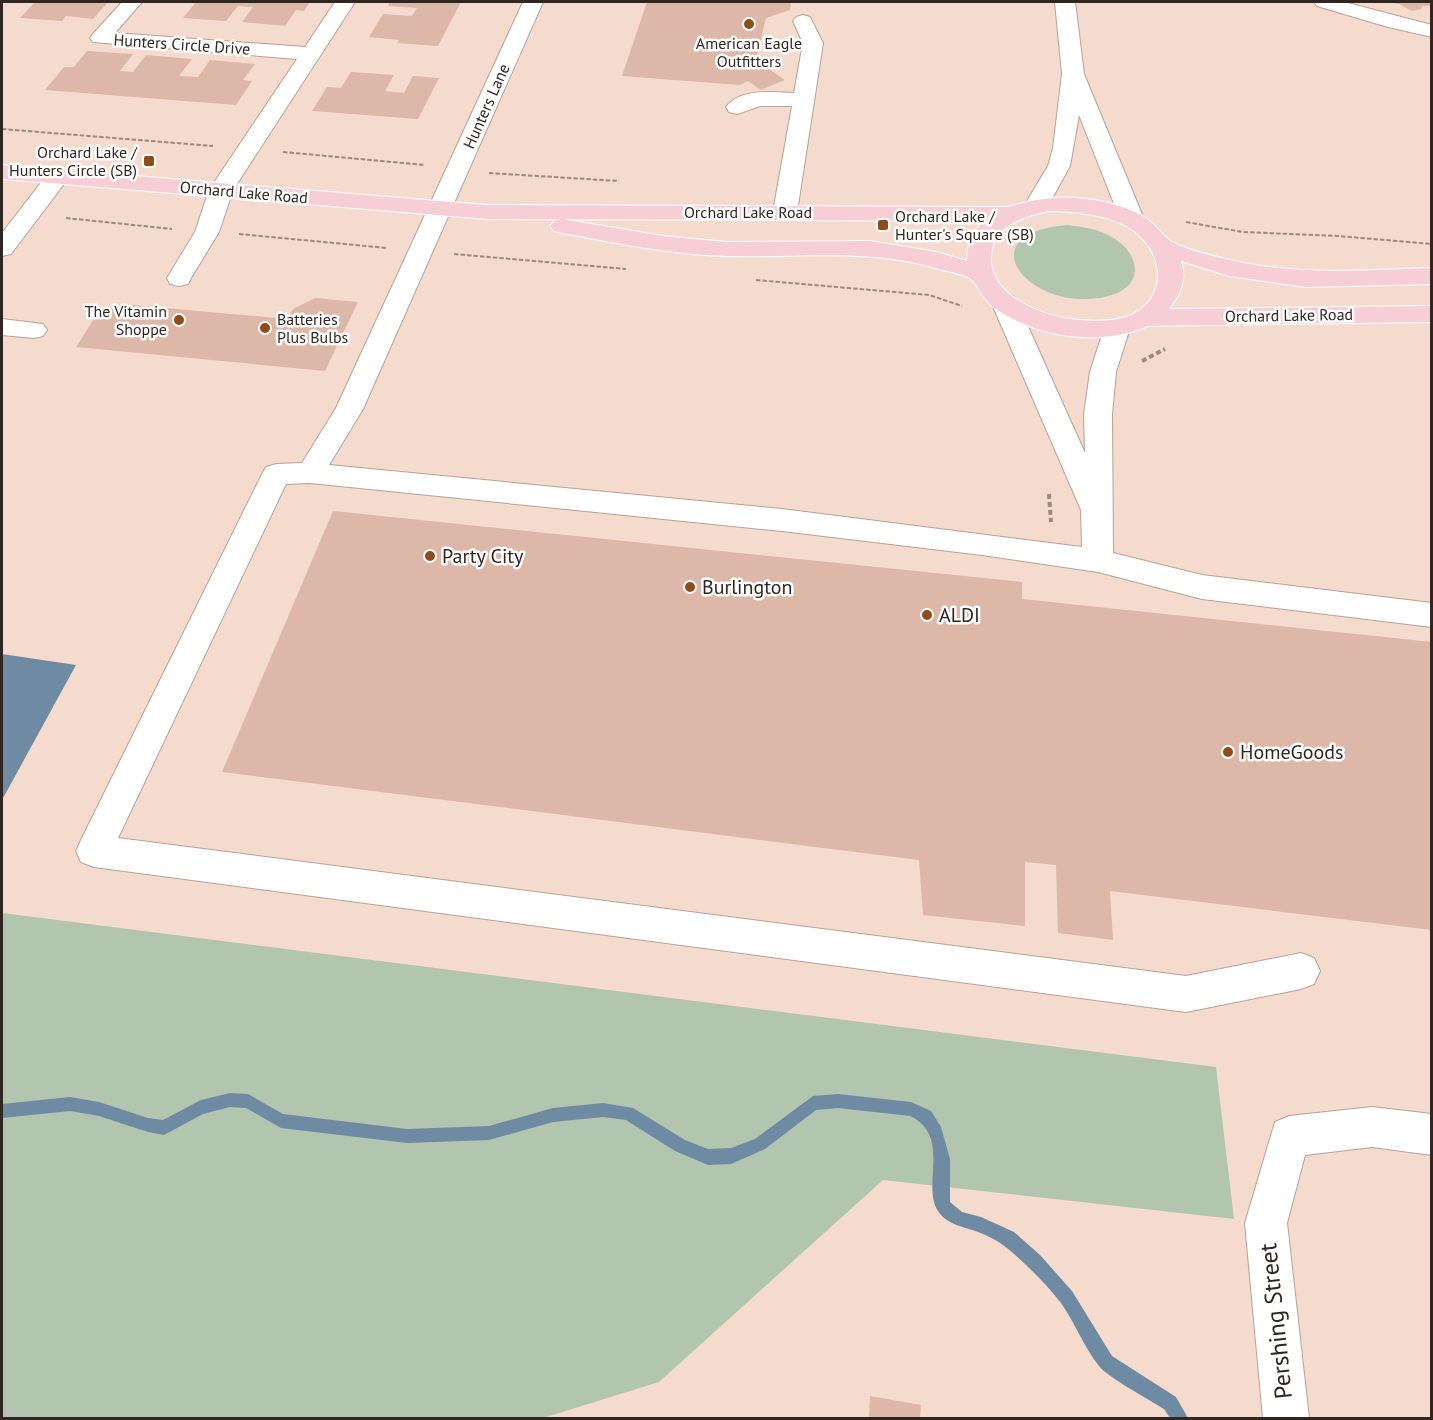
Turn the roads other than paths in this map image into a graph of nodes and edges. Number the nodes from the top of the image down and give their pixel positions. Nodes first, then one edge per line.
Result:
1 (132, 2) edge
2 (345, 2) edge
3 (533, 2) edge
4 (1065, 2) edge
5 (1324, 2) edge
6 (803, 21) dead end
7 (1431, 31) edge
8 (312, 54) junction
9 (1073, 74) junction
10 (803, 100) junction
11 (736, 107) dead end
12 (2, 171) edge
13 (58, 176) junction
14 (221, 190) junction
15 (1036, 206) junction
16 (438, 209) junction
17 (486, 212) junction
18 (785, 212) junction
19 (1010, 214) junction
20 (1132, 219) junction
21 (1164, 248) junction
22 (2, 249) edge
23 (981, 274) junction
24 (1431, 276) edge
25 (179, 278) dead end
26 (1004, 302) junction
27 (1431, 314) edge
28 (1146, 318) junction
29 (2, 327) edge
30 (1117, 328) junction
31 (34, 330) dead end
32 (310, 473) junction
33 (1096, 513) junction
34 (1098, 561) junction
35 (1431, 615) edge
36 (1301, 971) dead end
37 (1431, 1135) edge
38 (1286, 1419) edge

1 - 8 street, Hunters Circle Drive
2 - 8 street
3 - 16 street, Hunters Lane
4 - 9 street
5 - 7 street
6 - 10 street
8 - 14 street
9 - 15 street
9 - 20 street
10 - 11 street
10 - 18 street
12 - 13 main road, Orchard Lake Road
13 - 14 main road, Orchard Lake Road
13 - 22 street
14 - 16 main road, Orchard Lake Road
14 - 25 street
15 - 19 main road
15 - 20 main road
16 - 17 main road, Orchard Lake Road
16 - 32 street, Hunters Lane
17 - 18 main road, Orchard Lake Road
17 - 23 main road, Orchard Lake Road
18 - 19 main road, Orchard Lake Road
19 - 23 main road
20 - 21 main road
21 - 24 main road, Orchard Lake Road
21 - 28 main road
23 - 26 main road
26 - 30 main road
26 - 33 street
27 - 28 main road, Orchard Lake Road
28 - 30 main road
29 - 31 street
30 - 33 street
32 - 34 street
32 - 36 street
33 - 34 street
34 - 35 street
37 - 38 street, Pershing Street

